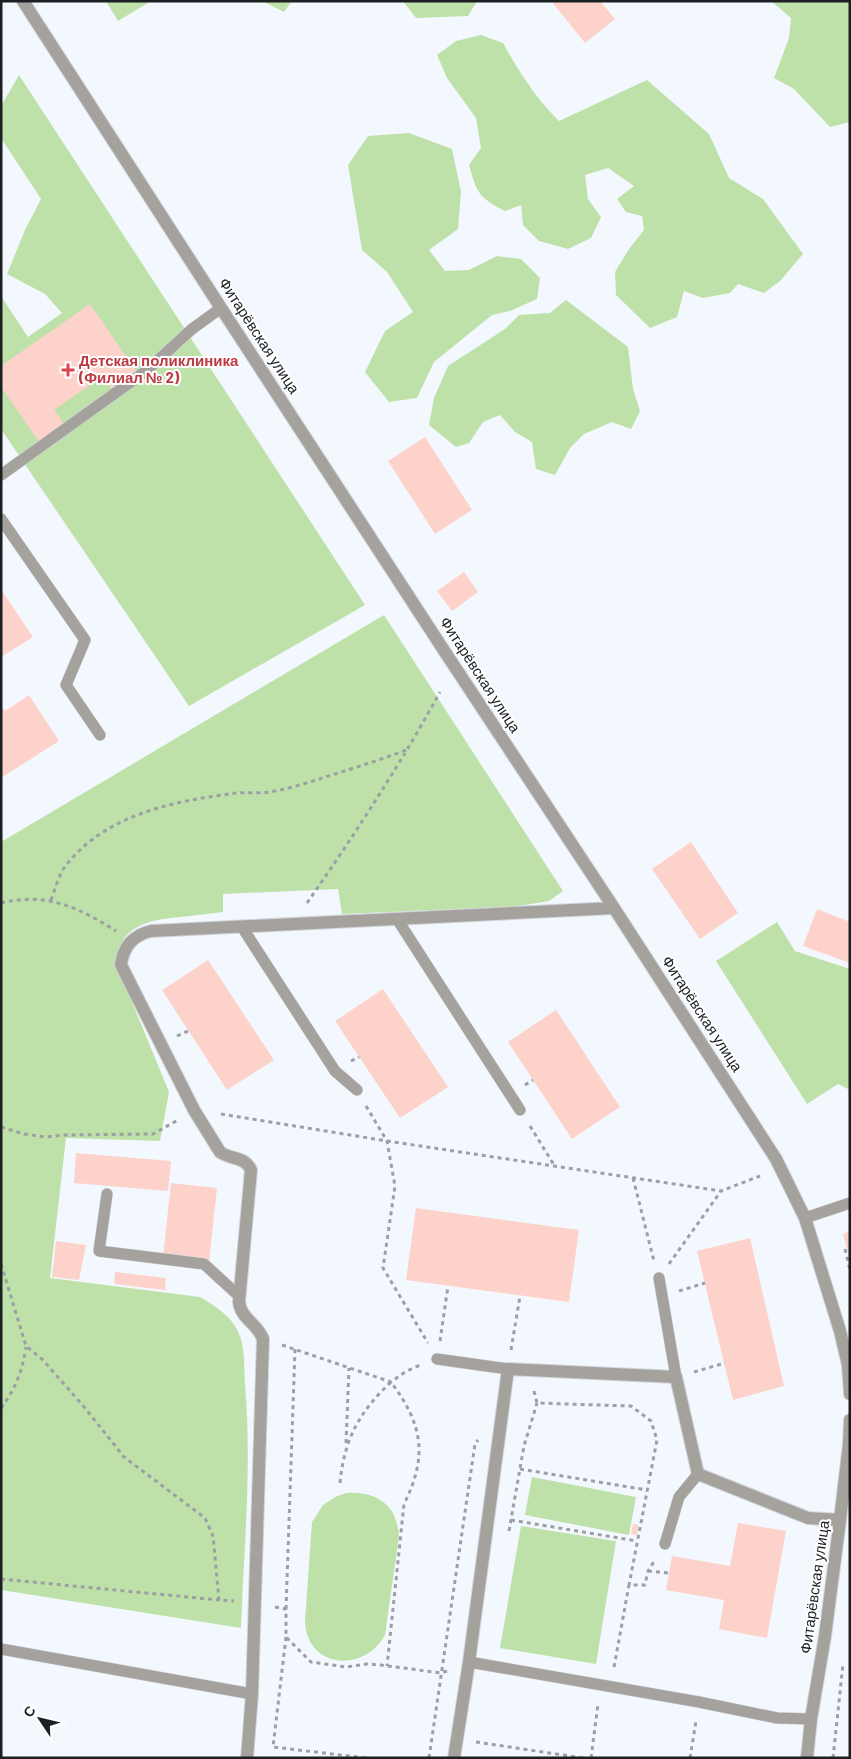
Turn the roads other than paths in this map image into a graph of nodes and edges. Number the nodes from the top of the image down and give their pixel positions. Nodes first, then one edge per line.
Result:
1 (23, 1) edge
2 (221, 308) junction
3 (1, 475) edge
4 (1, 519) edge
5 (100, 735) dead end
6 (614, 908) junction
7 (397, 919) junction
8 (242, 927) junction
9 (357, 1090) road end
10 (520, 1110) road end
11 (107, 1194) dead end
12 (850, 1203) edge
13 (805, 1218) junction
14 (659, 1278) road end
15 (239, 1296) junction
16 (437, 1359) road end
17 (508, 1370) junction
18 (676, 1377) junction
19 (850, 1394) edge
20 (850, 1420) edge
21 (698, 1474) junction
22 (840, 1520) junction
23 (665, 1544) road end
24 (1, 1649) edge
25 (469, 1662) junction
26 (252, 1694) junction
27 (811, 1719) junction
28 (247, 1758) edge
29 (454, 1758) edge
30 (807, 1758) edge

1 - 2 street, Фитарёвская улица
2 - 3 lane
2 - 6 street, Фитарёвская улица
4 - 5 lane
6 - 7 street
6 - 13 street, Фитарёвская улица
7 - 8 street
7 - 10 lane
8 - 9 lane
8 - 15 street
11 - 15 lane
12 - 13 lane
13 - 19 street, Фитарёвская улица
14 - 18 lane
15 - 26 street
16 - 17 lane
17 - 18 street
17 - 25 street
18 - 21 street
20 - 22 street, Фитарёвская улица
21 - 22 street
21 - 23 lane
22 - 27 street, Фитарёвская улица
24 - 26 lane
25 - 27 lane
25 - 29 street
26 - 28 street
27 - 30 street, Фитарёвская улица

